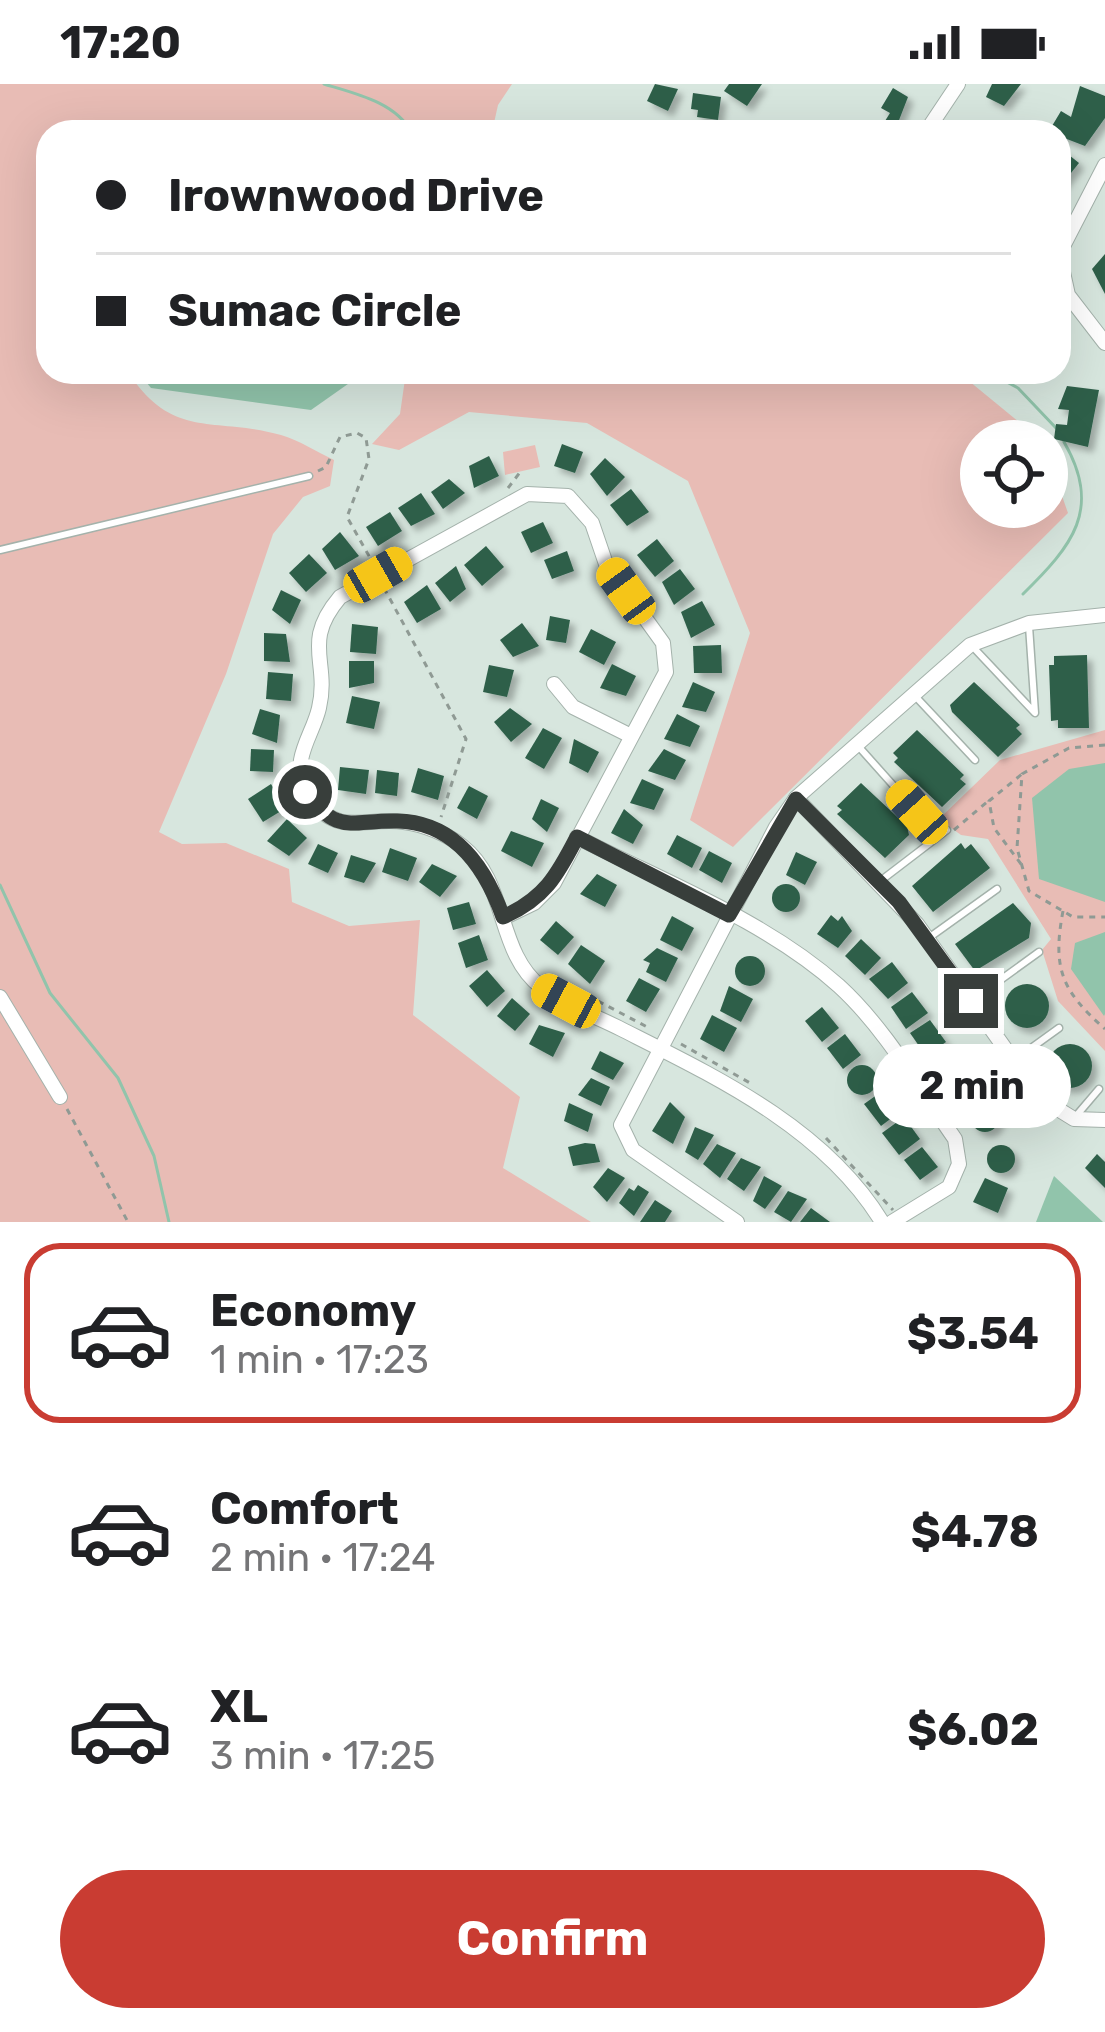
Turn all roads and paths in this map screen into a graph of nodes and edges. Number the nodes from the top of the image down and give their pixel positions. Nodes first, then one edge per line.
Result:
1 (958, 84) edge
2 (934, 120) edge
3 (1105, 165) edge
4 (1071, 231) edge
5 (1071, 299) edge
6 (1105, 343) edge
7 (521, 471) dead end
8 (309, 476) joint
9 (513, 501) junction
10 (0, 550) edge
11 (378, 575) junction
12 (1105, 615) edge
13 (1029, 623) junction
14 (970, 645) junction
15 (554, 684) dead end
16 (914, 694) junction
17 (631, 736) junction
18 (857, 745) junction
19 (1105, 745) edge
20 (975, 760) dead end
21 (1022, 774) junction
22 (796, 799) junction
23 (988, 801) junction
24 (917, 812) dead end
25 (434, 829) junction
26 (951, 830) joint
27 (577, 837) junction
28 (1022, 866) junction
29 (879, 882) junction
30 (997, 889) dead end
31 (1063, 911) junction
32 (729, 915) junction
33 (503, 917) junction
34 (1105, 917) edge
35 (928, 939) junction
36 (1040, 952) dead end
37 (0, 997) edge
38 (971, 1001) junction
39 (1059, 1028) dead end
40 (1105, 1029) edge
41 (660, 1049) junction
42 (1014, 1061) junction
43 (1099, 1090) dead end
44 (60, 1097) joint
45 (1074, 1119) junction
46 (1105, 1120) edge
47 (128, 1222) edge
48 (737, 1222) edge
49 (882, 1222) edge
50 (892, 1222) edge

1 - 2 street
3 - 4 street
5 - 6 street
7 - 9 path
8 - 10 lane
8 - 11 path
9 - 11 street
9 - 17 street
11 - 25 path
11 - 25 street
12 - 13 street
13 - 14 street
13 - 14 lane
14 - 16 street
15 - 17 street
16 - 18 street
16 - 20 lane
17 - 27 street
18 - 22 street
18 - 24 lane
19 - 21 path
21 - 23 path
21 - 28 path
22 - 29 street
22 - 32 street
23 - 26 path
23 - 28 path
25 - 33 street
26 - 29 lane
27 - 32 street
27 - 33 street
28 - 31 path
29 - 35 street
30 - 35 lane
31 - 34 path
31 - 40 path
32 - 41 street
32 - 50 street
33 - 41 street
35 - 38 street
36 - 38 lane
37 - 44 street
38 - 42 street
39 - 42 lane
41 - 48 street
41 - 49 street
42 - 45 street
43 - 45 lane
44 - 47 path
45 - 46 street

